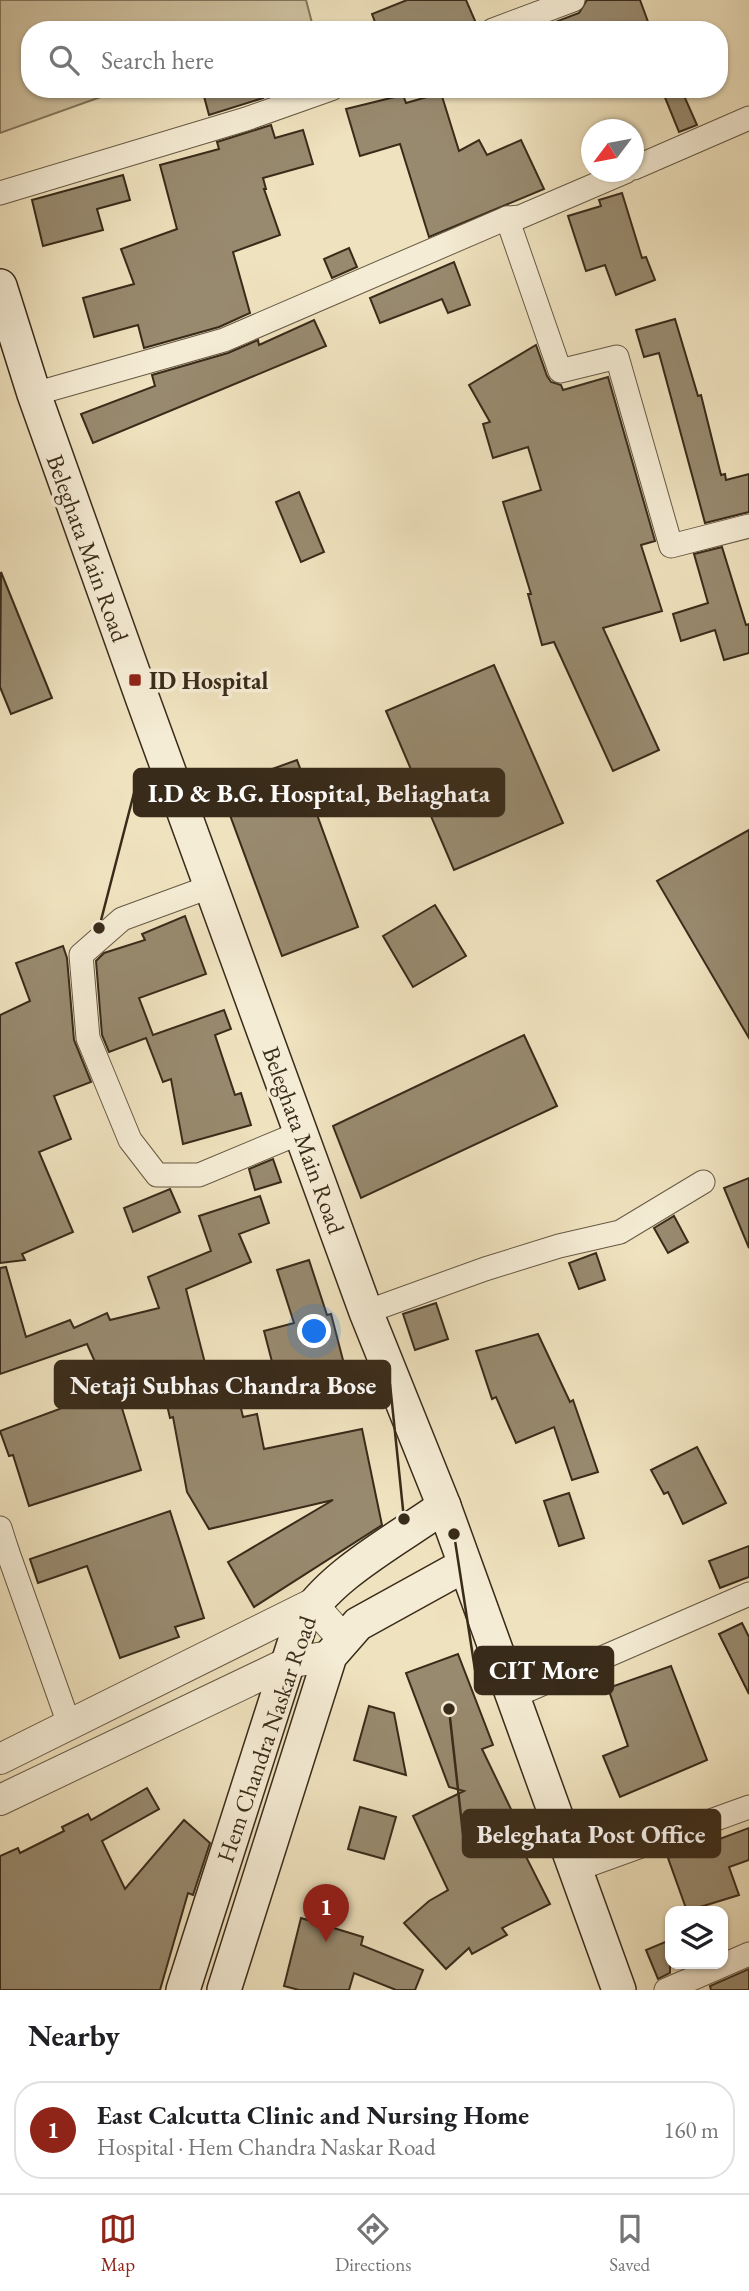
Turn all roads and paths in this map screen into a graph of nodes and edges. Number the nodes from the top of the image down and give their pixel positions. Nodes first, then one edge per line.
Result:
1 (573, 0) edge
2 (517, 21) edge
3 (306, 98) edge
4 (749, 118) edge
5 (644, 164) edge
6 (602, 182) edge
7 (0, 193) edge
8 (507, 218) junction
9 (0, 286) edge
10 (33, 394) junction
11 (749, 526) edge
12 (212, 886) junction
13 (302, 1132) junction
14 (703, 1182) dead end
15 (366, 1312) junction
16 (444, 1506) junction
17 (2, 1544) edge
18 (463, 1566) junction
19 (749, 1594) edge
20 (312, 1604) junction
21 (337, 1648) junction
22 (287, 1663) junction
23 (512, 1697) junction
24 (69, 1724) junction
25 (0, 1759) edge
26 (0, 1800) edge
27 (749, 1807) edge
28 (575, 1870) junction
29 (749, 1954) edge
30 (183, 1990) edge
31 (224, 1990) edge
32 (619, 1990) edge
33 (666, 1990) edge

1 - 2 street
3 - 7 street
4 - 5 street
6 - 8 street
8 - 10 street
8 - 11 street
9 - 10 main road, Beleghata Main Road
10 - 12 main road, Beleghata Main Road
12 - 13 main road, Beleghata Main Road
12 - 13 street
13 - 15 main road, Beleghata Main Road
14 - 15 street
15 - 16 main road, Beleghata Main Road
16 - 18 main road, Beleghata Main Road
16 - 20 main road, Hem Chandra Naskar Road
17 - 24 street
18 - 21 main road, Hem Chandra Naskar Road
18 - 23 main road, Beleghata Main Road
19 - 23 street
20 - 21 street
20 - 22 main road, Hem Chandra Naskar Road
20 - 24 street
21 - 22 street
21 - 31 main road, Hem Chandra Naskar Road
22 - 26 street
22 - 30 main road, Hem Chandra Naskar Road
23 - 28 main road, Beleghata Main Road
24 - 25 street
27 - 28 street
28 - 32 main road, Beleghata Main Road
29 - 33 street

